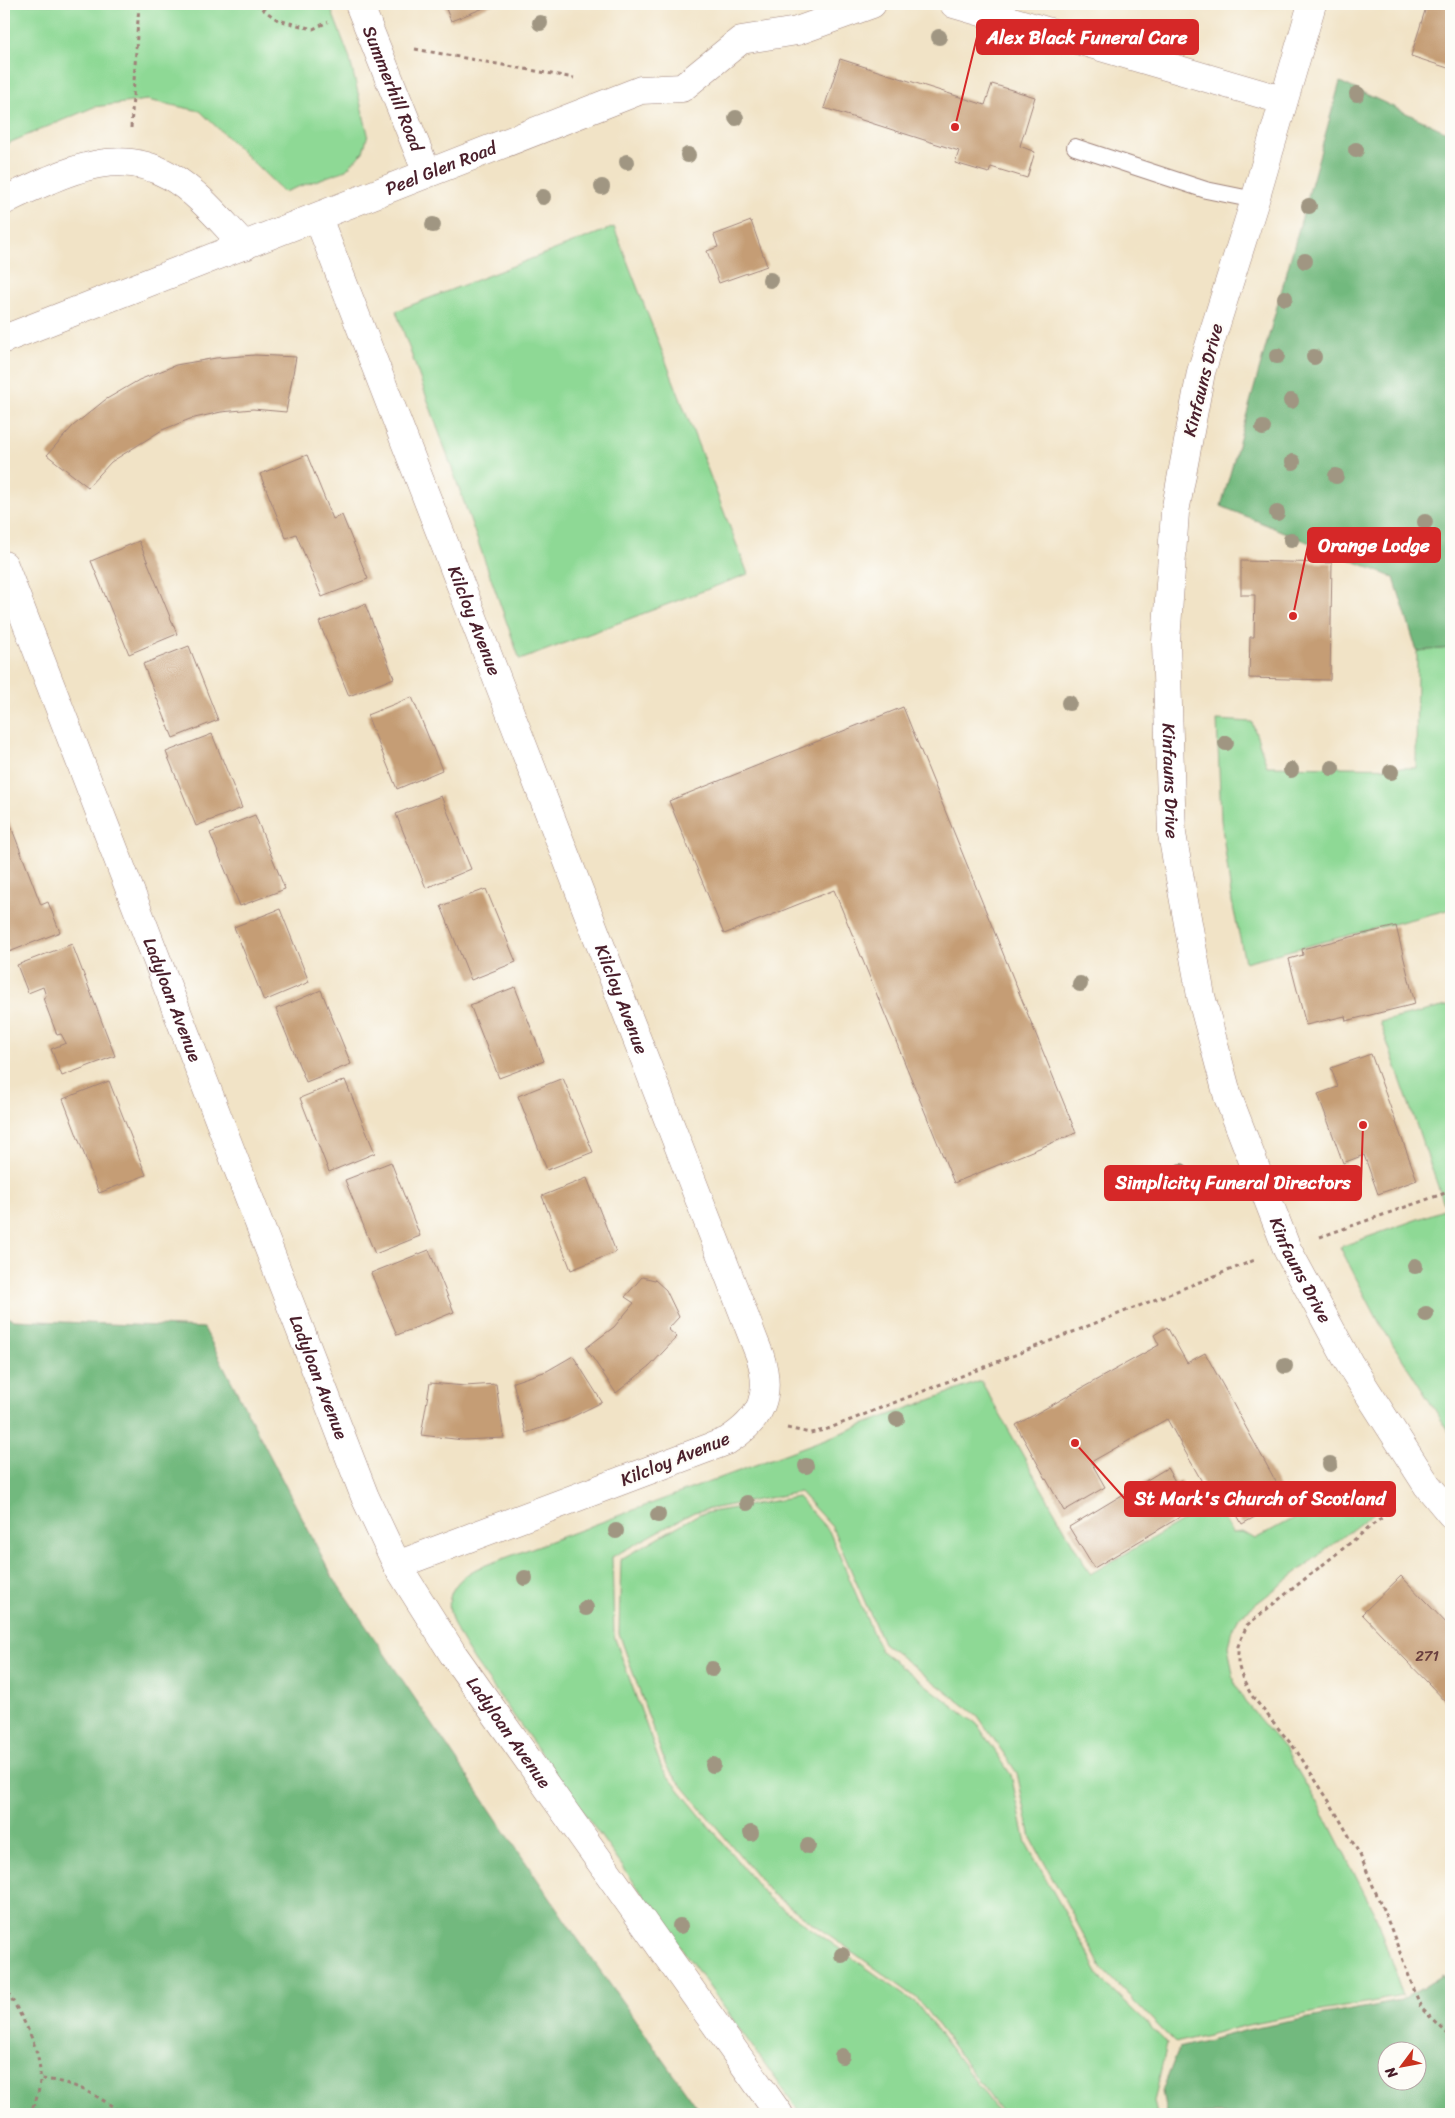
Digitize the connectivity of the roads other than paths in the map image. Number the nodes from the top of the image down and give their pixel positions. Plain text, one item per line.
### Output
1 (872, 4) edge
2 (954, 4) edge
3 (1312, 4) edge
4 (360, 6) edge
5 (1282, 100) junction
6 (1075, 147) dead end
7 (427, 173) junction
8 (1255, 200) junction
9 (4, 201) edge
10 (318, 218) junction
11 (245, 246) junction
12 (6, 334) edge
13 (4, 565) edge
14 (1451, 1514) edge
15 (396, 1565) junction
16 (779, 2114) edge

1 - 7 street, Peel Glen Road
2 - 5 street
3 - 5 street, Kinfauns Drive
4 - 7 street, Summerhill Road
5 - 8 street, Kinfauns Drive
6 - 8 lane
7 - 10 street, Peel Glen Road
8 - 14 street, Kinfauns Drive
9 - 11 street
10 - 11 street, Peel Glen Road
10 - 15 street, Kilcloy Avenue
11 - 12 street, Peel Glen Road
13 - 15 street, Ladyloan Avenue
15 - 16 street, Ladyloan Avenue

